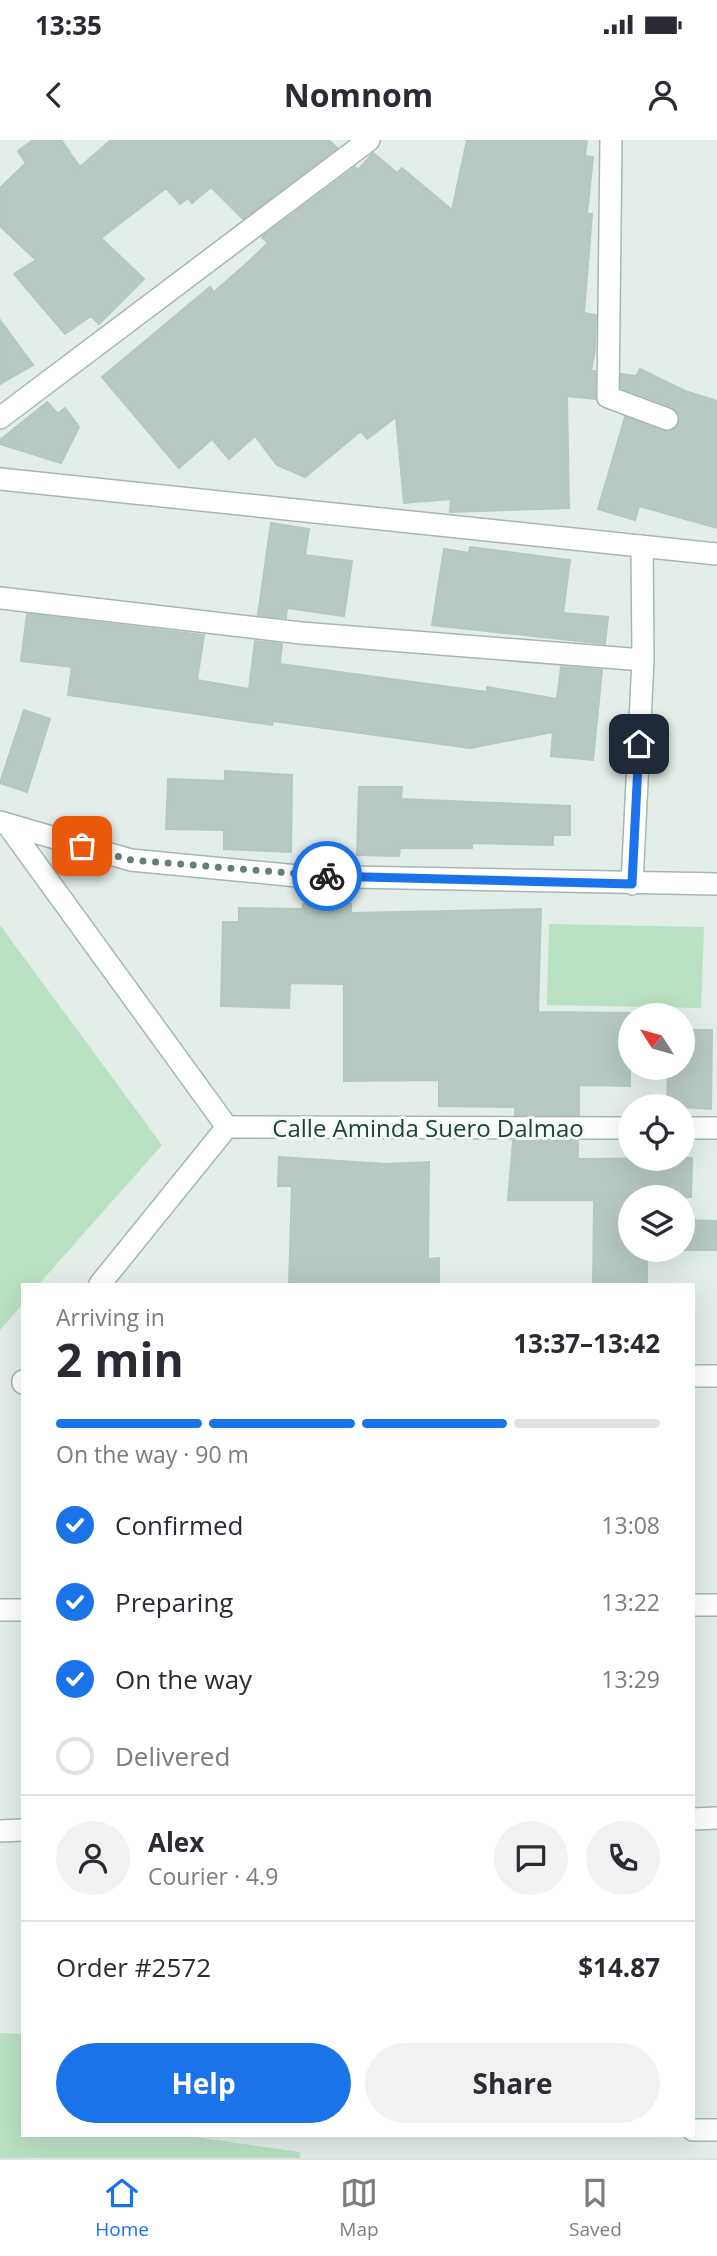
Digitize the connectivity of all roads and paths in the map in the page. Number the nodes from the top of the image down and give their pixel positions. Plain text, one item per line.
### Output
1 (369, 140) edge
2 (611, 140) edge
3 (0, 418) edge
4 (667, 419) dead end
5 (0, 479) edge
6 (642, 547) junction
7 (717, 554) edge
8 (0, 598) edge
9 (643, 660) junction
10 (4, 823) edge
11 (632, 884) junction
12 (717, 884) edge
13 (227, 1126) junction
14 (618, 1128) edge
15 (695, 1128) edge
16 (717, 1128) edge
17 (101, 1283) edge
18 (695, 1376) edge
19 (717, 1376) edge
20 (695, 1605) edge
21 (717, 1605) edge
22 (0, 1610) edge
23 (21, 1610) edge
24 (717, 1818) edge
25 (695, 1819) edge
26 (21, 1830) edge
27 (0, 1831) edge
28 (695, 2130) edge
29 (717, 2130) edge

1 - 3 street
2 - 4 street
5 - 6 street
6 - 7 street
6 - 9 street
8 - 9 street
9 - 11 street
10 - 11 street
10 - 13 street
11 - 12 street
13 - 14 street, Calle Aminda Suero Dalmao
13 - 17 street
15 - 16 street
18 - 19 street
20 - 21 street
22 - 23 street
24 - 25 street
26 - 27 street
28 - 29 street

